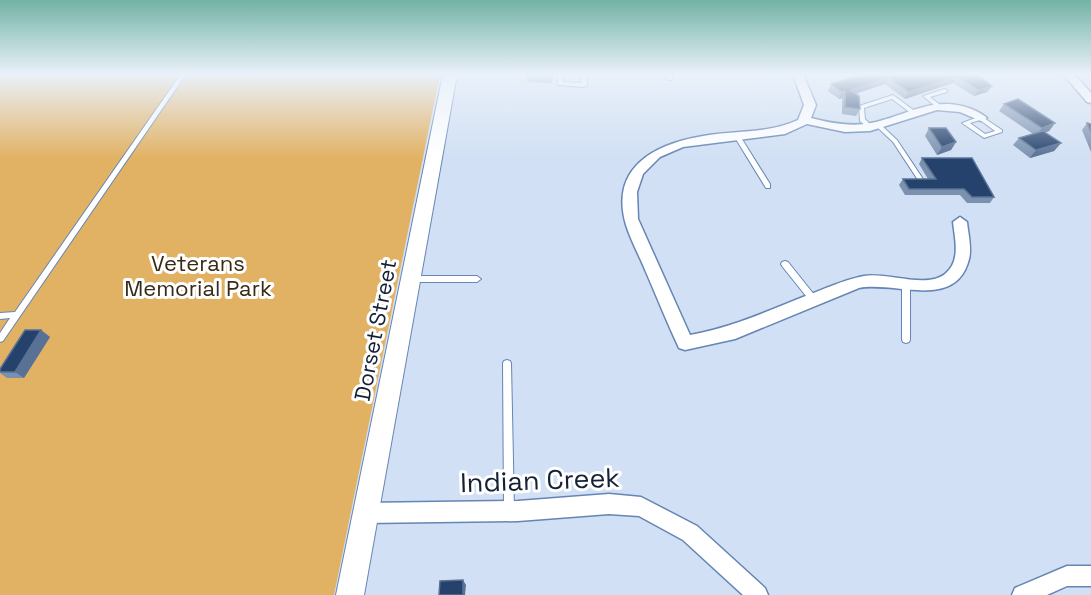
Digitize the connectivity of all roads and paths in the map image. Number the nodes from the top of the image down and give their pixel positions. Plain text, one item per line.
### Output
1 (165, 102) edge
2 (444, 102) edge
3 (810, 102) edge
4 (878, 102) edge
5 (900, 102) edge
6 (933, 102) edge
7 (937, 105) junction
8 (914, 112) junction
9 (981, 118) junction
10 (805, 120) junction
11 (874, 126) junction
12 (737, 136) junction
13 (920, 179) edge
14 (768, 186) dead end
15 (960, 222) dead end
16 (784, 264) dead end
17 (409, 279) junction
18 (477, 279) dead end
19 (906, 285) junction
20 (813, 299) junction
21 (16, 315) junction
22 (0, 316) edge
23 (0, 339) edge
24 (906, 340) dead end
25 (507, 363) dead end
26 (509, 512) junction
27 (365, 513) junction
28 (1091, 576) edge
29 (350, 595) edge
30 (758, 595) edge
31 (1022, 595) edge

1 - 21 lane
2 - 17 street, Dorset Street
3 - 10 street
4 - 11 lane
5 - 8 lane
6 - 7 lane
7 - 8 street
7 - 9 street
8 - 11 street
9 - 9 lane
10 - 11 street
10 - 12 street
11 - 13 lane
12 - 14 lane
12 - 20 street
15 - 19 street
16 - 20 lane
17 - 18 lane
17 - 27 street, Dorset Street
19 - 20 street
19 - 24 lane
21 - 22 lane
21 - 23 lane
25 - 26 lane
26 - 27 street, Indian Creek
26 - 30 street, Indian Creek
27 - 29 street, Dorset Street
28 - 31 street

